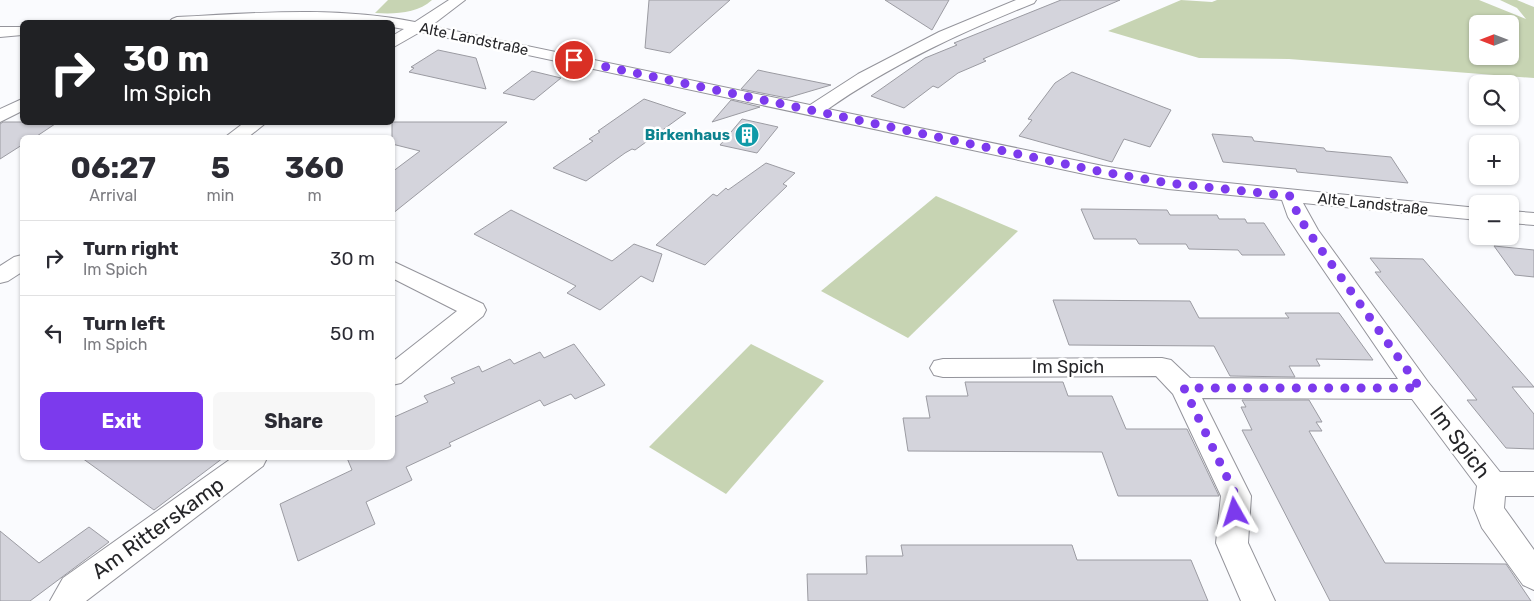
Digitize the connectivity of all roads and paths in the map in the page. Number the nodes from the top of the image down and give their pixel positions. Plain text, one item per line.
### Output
1 (458, 0) edge
2 (1029, 0) edge
3 (238, 20) edge
4 (368, 20) edge
5 (395, 23) edge
6 (419, 27) junction
7 (20, 31) edge
8 (0, 32) edge
9 (395, 41) edge
10 (20, 105) edge
11 (813, 111) junction
12 (0, 117) edge
13 (253, 125) edge
14 (238, 135) edge
15 (1290, 196) junction
16 (1469, 213) edge
17 (1519, 218) edge
18 (1534, 219) edge
19 (20, 263) edge
20 (395, 270) edge
21 (0, 276) edge
22 (943, 368) dead end
23 (395, 374) edge
24 (1184, 388) junction
25 (1420, 388) junction
26 (250, 460) edge
27 (1492, 484) junction
28 (1534, 484) edge
29 (1534, 575) edge
30 (67, 601) edge
31 (1258, 601) edge

1 - 6 street
2 - 11 street
3 - 4 street, Alte Landstraße
5 - 6 street, Alte Landstraße
6 - 9 street
6 - 11 street, Alte Landstraße
7 - 8 street
10 - 12 street
11 - 15 street, Alte Landstraße
13 - 14 street
15 - 16 street, Alte Landstraße
15 - 25 street, Im Spich
17 - 18 street
19 - 21 street
20 - 23 street
22 - 24 street, Im Spich
24 - 25 street, Im Spich
24 - 31 street, Im Spich
25 - 27 street, Im Spich
26 - 30 street, Am Ritterskamp
27 - 28 street
27 - 29 street, Im Spich

